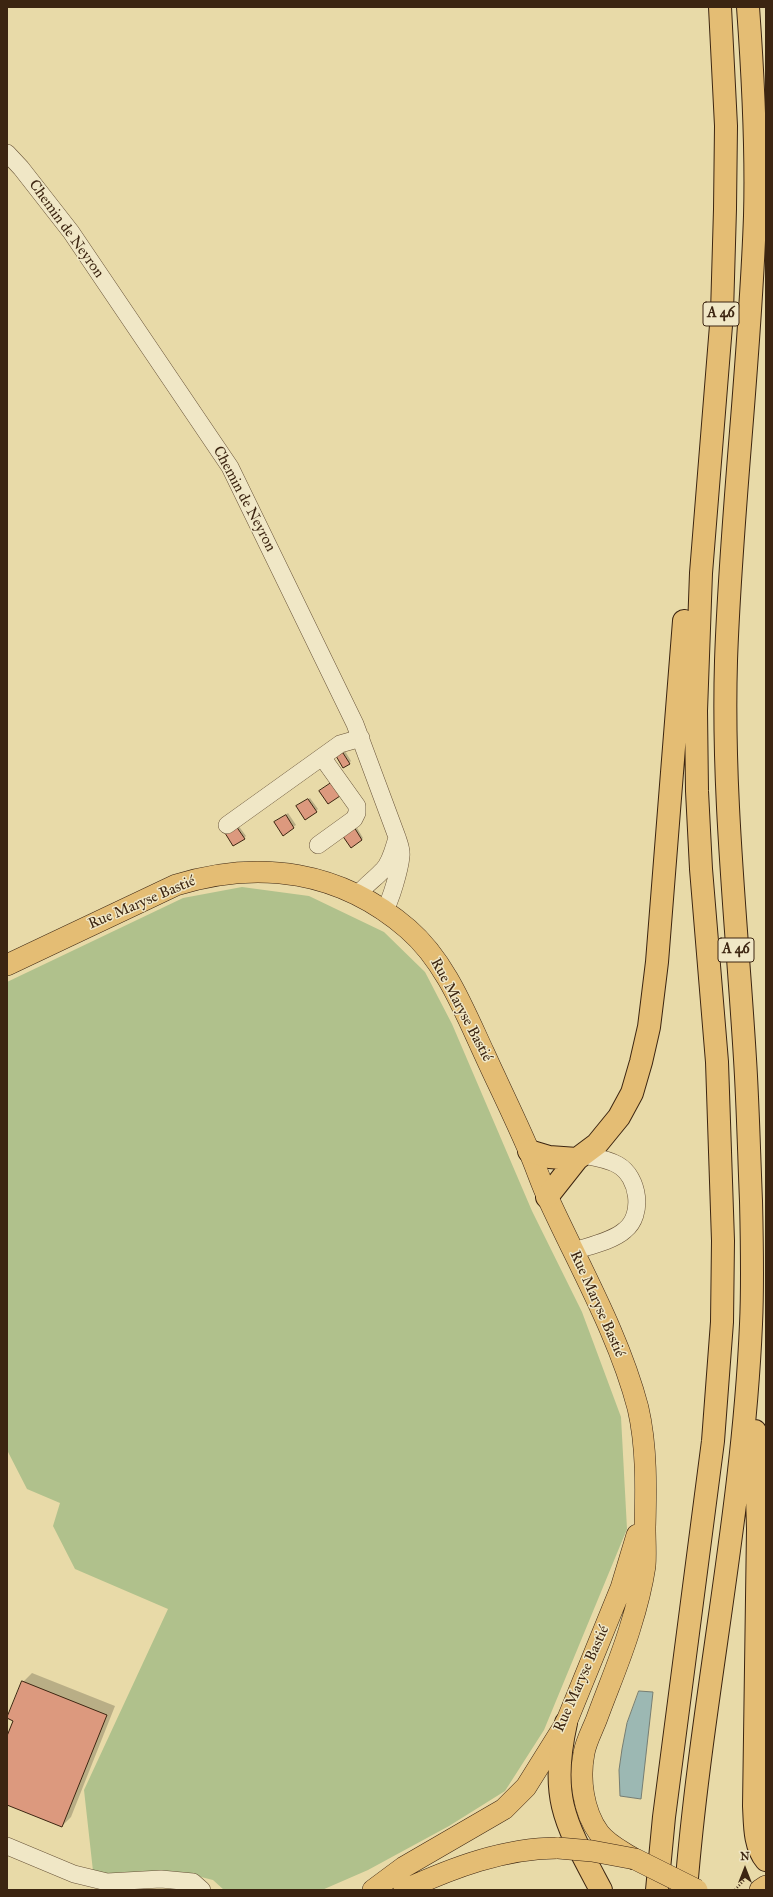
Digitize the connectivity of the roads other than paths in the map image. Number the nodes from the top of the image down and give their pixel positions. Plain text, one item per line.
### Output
1 (720, 7) edge
2 (748, 7) edge
3 (7, 153) edge
4 (707, 501) junction
5 (358, 731) junction
6 (322, 757) junction
7 (227, 825) dead end
8 (397, 837) junction
9 (318, 845) dead end
10 (358, 895) junction
11 (384, 911) junction
12 (7, 965) edge
13 (529, 1151) junction
14 (580, 1157) junction
15 (548, 1197) junction
16 (574, 1251) junction
17 (752, 1324) junction
18 (646, 1504) junction
19 (566, 1723) junction
20 (7, 1846) edge
21 (635, 1859) junction
22 (766, 1860) edge
23 (766, 1886) edge
24 (202, 1890) edge
25 (374, 1890) edge
26 (404, 1890) edge
27 (601, 1890) edge
28 (657, 1890) edge
29 (686, 1890) edge
30 (697, 1890) edge
31 (760, 1890) edge

1 - 4 highway, A 46
2 - 17 highway, A 46
3 - 5 street, Chemin de Neyron
4 - 14 highway
4 - 28 highway, A 46
5 - 6 street
5 - 8 street, Chemin de Neyron
6 - 7 street
6 - 9 street
8 - 10 street
8 - 11 street, Chemin de Neyron
10 - 11 main road, Rue Maryse Bastié
10 - 12 main road, Rue Maryse Bastié
11 - 13 main road, Rue Maryse Bastié
13 - 14 highway
13 - 15 main road, Rue Maryse Bastié
14 - 15 highway
14 - 16 street
15 - 16 main road, Rue Maryse Bastié
16 - 18 main road, Rue Maryse Bastié
17 - 22 highway
17 - 29 highway, A 46
18 - 19 main road, Rue Maryse Bastié
18 - 21 main road, Rue Maryse Bastié
19 - 25 main road, Rue Maryse Bastié
19 - 27 highway
20 - 24 street
21 - 26 main road, bridge
21 - 30 main road, bridge
23 - 31 main road

